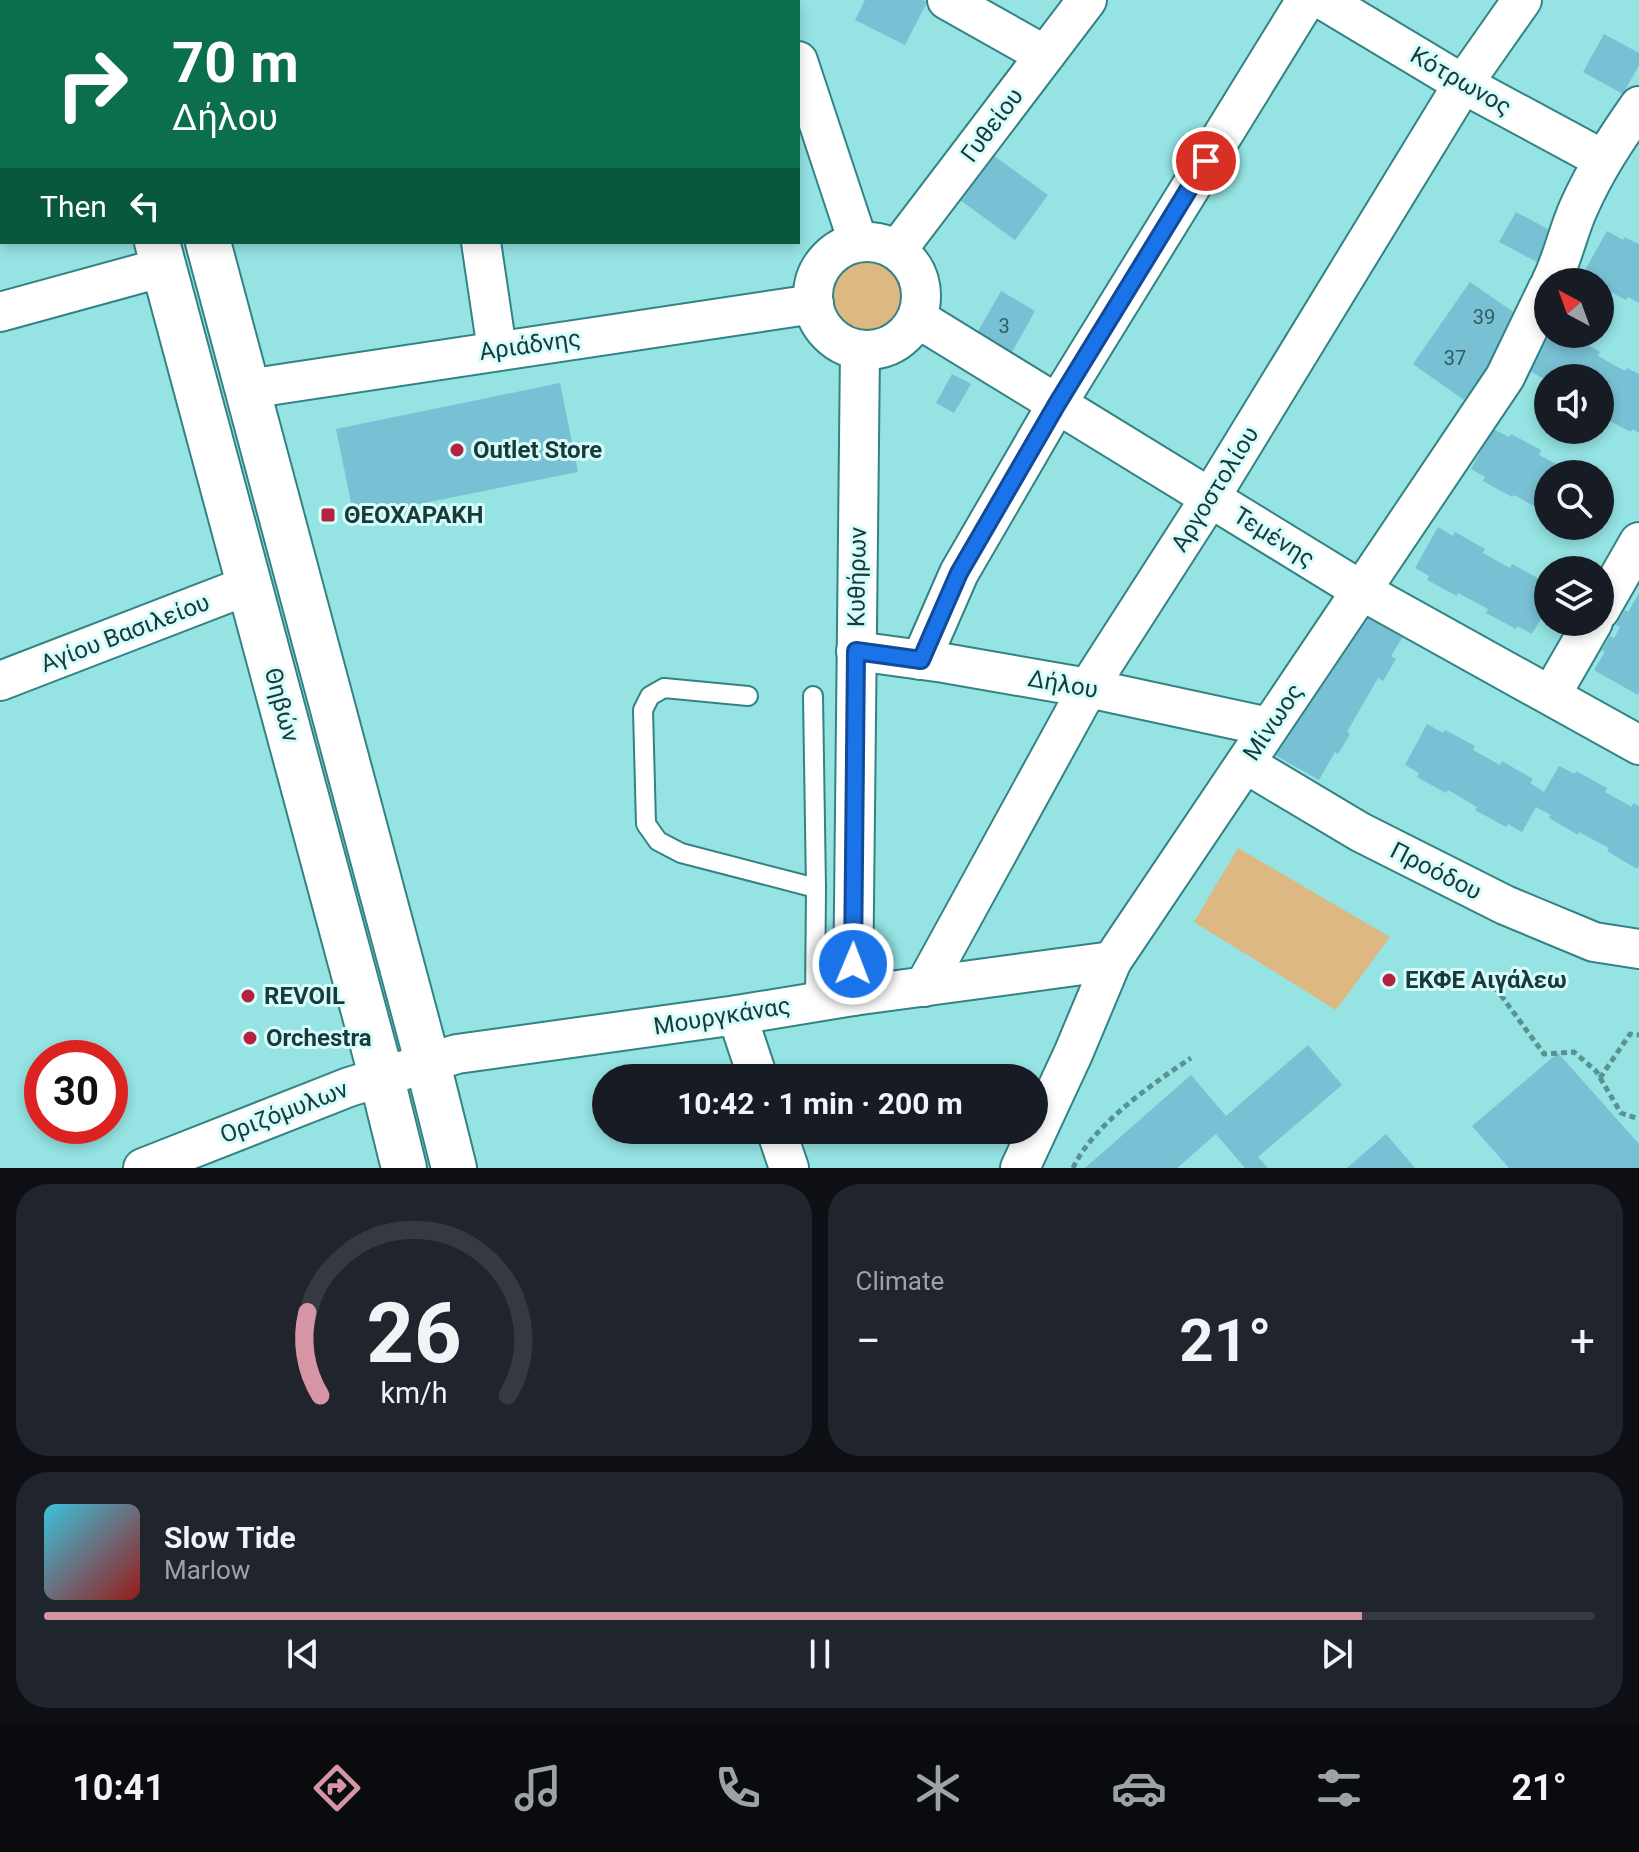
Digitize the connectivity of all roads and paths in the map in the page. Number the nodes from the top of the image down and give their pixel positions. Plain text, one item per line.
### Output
1 (947, 0) edge
2 (1087, 0) edge
3 (1306, 0) edge
4 (1323, 0) edge
5 (1522, 0) edge
6 (1045, 55) junction
7 (800, 74) edge
8 (1463, 84) junction
9 (805, 106) edge
10 (1639, 106) edge
11 (1602, 159) junction
12 (858, 242) junction
13 (209, 244) edge
14 (481, 244) edge
15 (897, 250) junction
16 (161, 254) edge
17 (1558, 268) edge
18 (814, 304) junction
19 (0, 312) edge
20 (1534, 317) edge
21 (917, 318) junction
22 (497, 350) junction
23 (860, 350) junction
24 (247, 389) junction
25 (1057, 404) junction
26 (1210, 498) junction
27 (1639, 542) edge
28 (249, 585) junction
29 (1614, 586) edge
30 (1362, 591) junction
31 (1585, 636) edge
32 (856, 651) junction
33 (921, 660) junction
34 (0, 681) edge
35 (1088, 688) junction
36 (1551, 695) junction
37 (748, 696) dead end
38 (813, 696) dead end
39 (1269, 727) junction
40 (1639, 745) edge
41 (1246, 764) junction
42 (816, 888) junction
43 (1639, 949) edge
44 (1112, 961) junction
45 (1489, 979) dead end
46 (924, 987) junction
47 (853, 996) junction
48 (815, 1002) junction
49 (737, 1015) junction
50 (1639, 1035) edge
51 (1191, 1058) dead end
52 (428, 1064) junction
53 (753, 1064) edge
54 (381, 1075) junction
55 (1600, 1078) junction
56 (1639, 1119) edge
57 (781, 1144) edge
58 (143, 1168) edge
59 (404, 1168) edge
60 (454, 1168) edge
61 (789, 1168) edge
62 (1020, 1168) edge
63 (1073, 1168) edge

1 - 6 street
2 - 6 street, Γυθείου
3 - 25 street
4 - 8 street, Κότρωνος
5 - 8 street, Αργοστολίου
6 - 15 street, Γυθείου
7 - 9 street
8 - 11 street, Κότρωνος
8 - 26 street, Αργοστολίου
9 - 12 street
10 - 11 street
11 - 17 street
12 - 15 street
12 - 18 street
13 - 24 main road, Θηβών
14 - 22 street
15 - 21 street
16 - 19 street
16 - 28 main road, Θηβών
18 - 22 street, Αριάδνης
18 - 23 street
20 - 30 street, Μίνωος
21 - 23 street
21 - 25 street, Τεμένης
22 - 24 street, Αριάδνης
23 - 32 street, Κυθήρων
24 - 52 main road, Θηβών
25 - 26 street, Τεμένης
25 - 33 street
26 - 30 street, Τεμένης
26 - 35 street, Αργοστολίου
27 - 29 street
28 - 34 street, Αγίου Βασιλείου
28 - 54 main road, Θηβών
30 - 36 street, Τεμένης
30 - 39 street, Μίνωος
31 - 36 street
32 - 33 street, Δήλου
32 - 47 street, Κυθήρων
33 - 35 street, Δήλου
35 - 39 street, Δήλου
35 - 46 street, Αργοστολίου
36 - 40 street, Τεμένης
37 - 42 lane
38 - 42 lane
39 - 41 street, Μίνωος
41 - 43 street, Προόδου
41 - 44 street, Μίνωος
42 - 48 lane
44 - 46 street, Μουργκάνας
44 - 62 street, Μίνωος
45 - 55 path
46 - 47 street, Μουργκάνας
47 - 48 street, Μουργκάνας
48 - 49 street, Μουργκάνας
49 - 52 street, Μουργκάνας
49 - 53 street
50 - 55 path
51 - 63 path
52 - 54 street, Μουργκάνας
52 - 60 main road, Θηβών
54 - 58 street, Οριζόμυλων
54 - 59 main road, Θηβών
55 - 56 path
57 - 61 street

